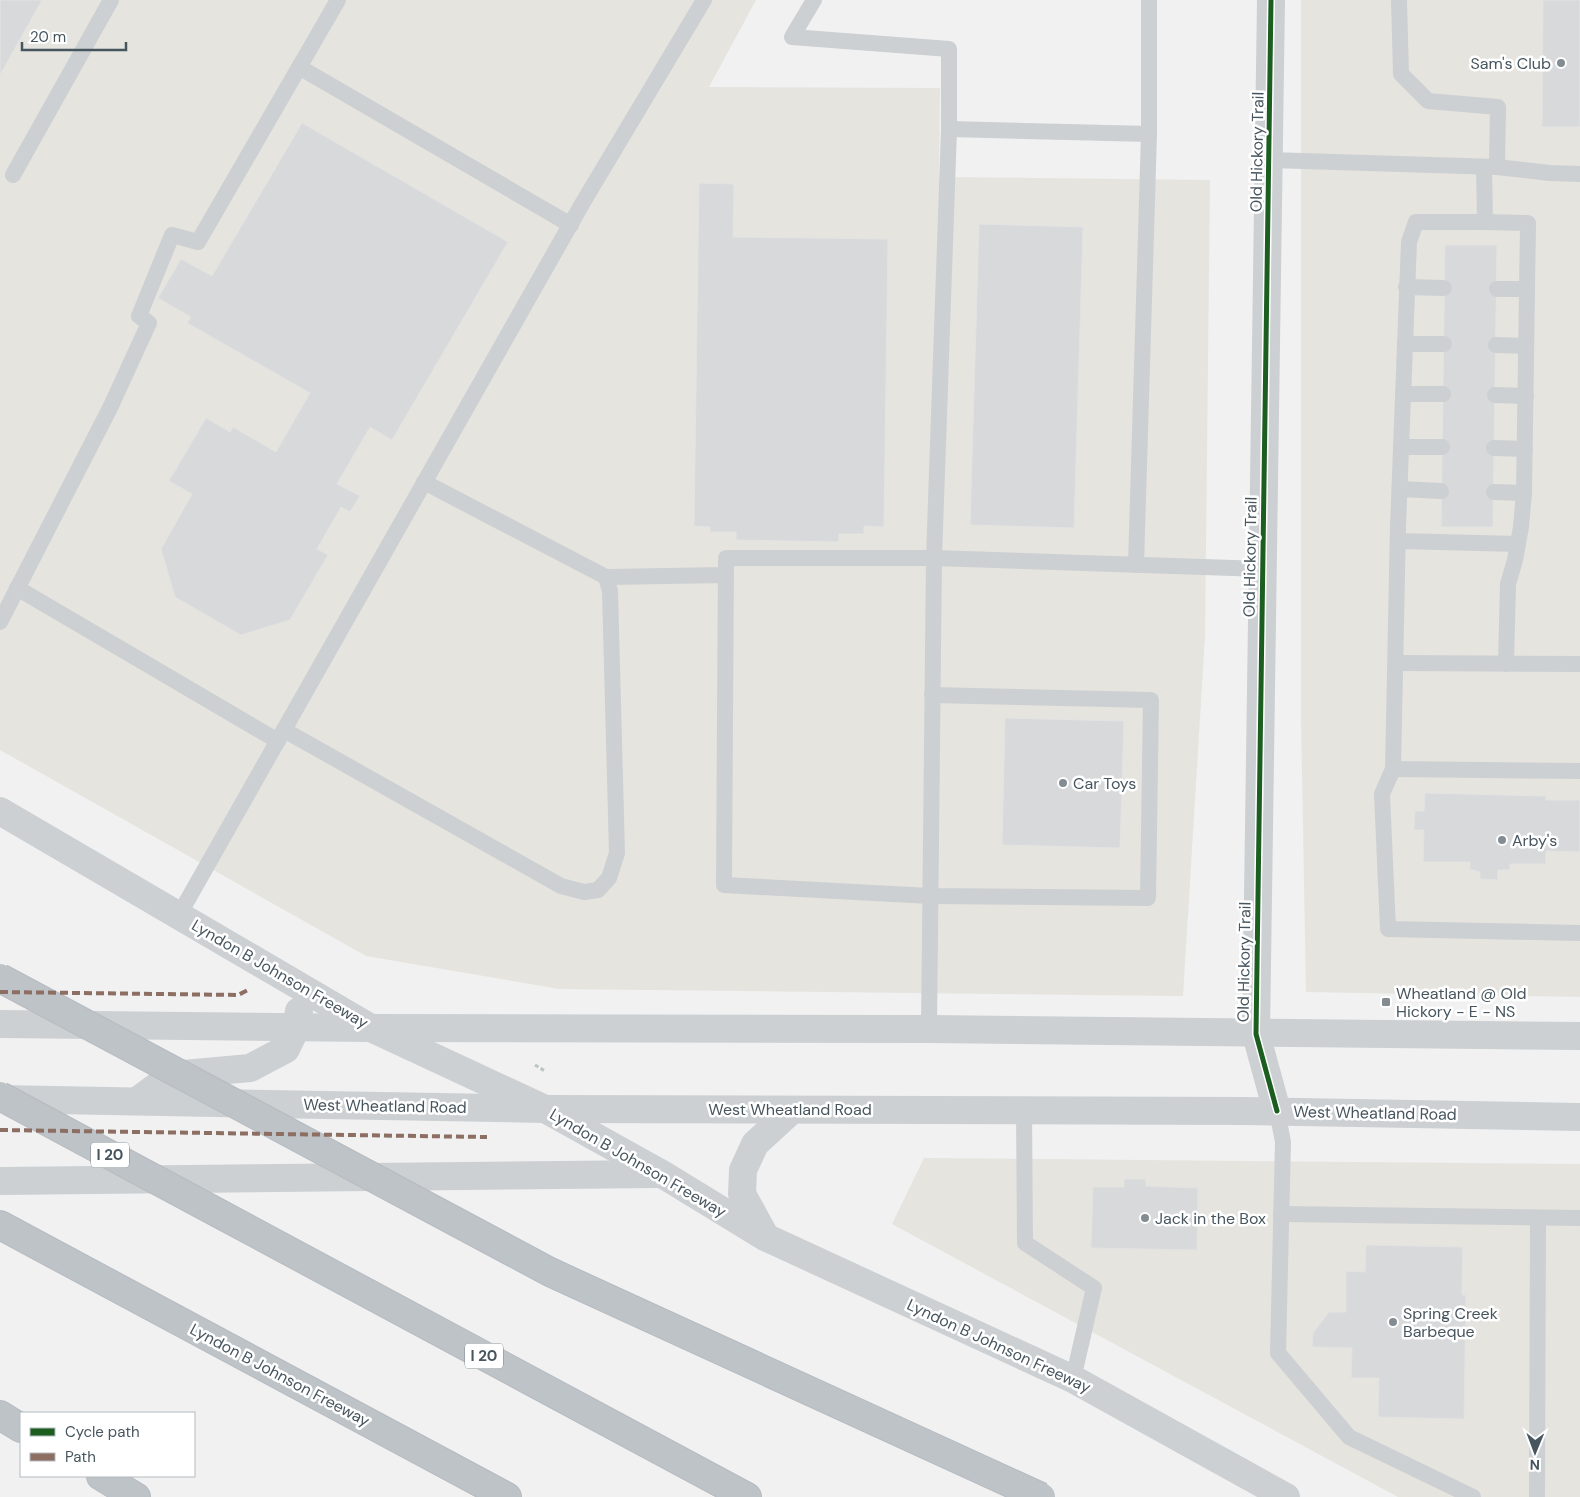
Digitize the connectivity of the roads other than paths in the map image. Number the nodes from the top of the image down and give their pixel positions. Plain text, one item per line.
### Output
1 (111, 0) edge
2 (338, 0) edge
3 (704, 0) edge
4 (814, 0) edge
5 (1149, 0) edge
6 (1271, 0) edge
7 (1399, 0) edge
8 (299, 67) junction
9 (949, 129) junction
10 (1149, 134) junction
11 (1269, 160) junction
12 (1491, 167) junction
13 (1580, 174) edge
14 (14, 175) dead end
15 (1485, 222) junction
16 (571, 225) junction
17 (1406, 287) junction
18 (1444, 288) dead end
19 (1497, 289) dead end
20 (1527, 289) junction
21 (1405, 344) junction
22 (1444, 344) dead end
23 (1496, 346) dead end
24 (1526, 346) junction
25 (1403, 394) junction
26 (1443, 394) dead end
27 (1495, 395) dead end
28 (1526, 396) junction
29 (1401, 447) junction
30 (1442, 447) dead end
31 (1494, 448) dead end
32 (1525, 449) junction
33 (424, 482) junction
34 (1400, 490) junction
35 (1441, 491) dead end
36 (1494, 492) dead end
37 (1524, 493) junction
38 (1398, 542) junction
39 (1518, 544) junction
40 (934, 558) junction
41 (1136, 565) junction
42 (1263, 569) junction
43 (726, 576) junction
44 (606, 577) junction
45 (18, 588) junction
46 (0, 622) edge
47 (1396, 663) junction
48 (1506, 664) junction
49 (1580, 664) edge
50 (932, 695) junction
51 (281, 735) junction
52 (1393, 769) junction
53 (1580, 771) edge
54 (0, 811) edge
55 (930, 896) junction
56 (179, 915) junction
57 (1580, 933) edge
58 (0, 978) edge
59 (301, 987) junction
60 (0, 1024) edge
61 (298, 1026) junction
62 (371, 1028) junction
63 (929, 1029) junction
64 (1256, 1034) junction
65 (1580, 1036) edge
66 (0, 1097) edge
67 (137, 1101) junction
68 (544, 1109) junction
69 (1024, 1109) junction
70 (792, 1110) junction
71 (1277, 1111) junction
72 (1580, 1116) edge
73 (662, 1174) junction
74 (0, 1181) edge
75 (1281, 1214) junction
76 (1538, 1218) junction
77 (1580, 1218) edge
78 (0, 1225) edge
79 (765, 1237) junction
80 (1072, 1379) junction
81 (0, 1415) edge
82 (20, 1427) edge
83 (103, 1477) edge
84 (136, 1497) edge
85 (507, 1497) edge
86 (748, 1497) edge
87 (1041, 1497) edge
88 (1286, 1497) edge
89 (1472, 1497) edge
90 (1537, 1497) edge

1 - 14 lane
2 - 8 lane
3 - 16 lane
4 - 9 lane
5 - 10 lane
6 - 11 street, Old Hickory Trail
7 - 12 lane
8 - 16 lane
8 - 45 lane
9 - 10 lane
9 - 40 lane
10 - 41 lane
11 - 12 lane
11 - 42 street, Old Hickory Trail
12 - 13 lane
12 - 15 lane
15 - 17 lane
15 - 20 lane
16 - 33 lane
17 - 18 lane
17 - 21 lane
19 - 20 lane
20 - 24 lane
21 - 22 lane
21 - 25 lane
23 - 24 lane
24 - 28 lane
25 - 26 lane
25 - 29 lane
27 - 28 lane
28 - 32 lane
29 - 30 lane
29 - 34 lane
31 - 32 lane
32 - 37 lane
33 - 44 lane
33 - 51 lane
34 - 35 lane
34 - 38 lane
36 - 37 lane
37 - 39 lane
38 - 39 lane
38 - 47 lane
39 - 48 lane
40 - 41 lane
40 - 43 lane
40 - 50 lane
41 - 42 lane
42 - 64 street, Old Hickory Trail
43 - 44 lane
43 - 55 lane
44 - 51 lane
45 - 46 lane
45 - 51 lane
47 - 48 lane
47 - 52 lane
48 - 49 lane
50 - 55 lane
50 - 55 lane
51 - 56 lane
52 - 53 lane
52 - 57 lane
54 - 56 main road, Lyndon B Johnson Freeway
55 - 63 lane
56 - 59 main road, Lyndon B Johnson Freeway
58 - 87 highway, bridge
59 - 61 main road
59 - 62 main road, Lyndon B Johnson Freeway
60 - 61 main road
61 - 62 main road
61 - 67 main road
62 - 63 main road
62 - 68 main road, Lyndon B Johnson Freeway
63 - 64 main road
64 - 65 main road
64 - 71 street, Old Hickory Trail
66 - 67 main road, West Wheatland Road
66 - 86 highway, I 20, bridge
67 - 68 main road, West Wheatland Road
68 - 70 main road, West Wheatland Road
68 - 73 main road, Lyndon B Johnson Freeway
69 - 70 main road, West Wheatland Road
69 - 71 main road, West Wheatland Road
69 - 80 lane
70 - 79 main road
71 - 72 main road, West Wheatland Road
71 - 75 lane
73 - 74 main road
73 - 79 main road, Lyndon B Johnson Freeway
75 - 76 lane
75 - 89 lane
76 - 77 lane
76 - 90 lane
78 - 85 highway, Lyndon B Johnson Freeway
79 - 80 main road, Lyndon B Johnson Freeway
80 - 88 main road, Lyndon B Johnson Freeway
81 - 82 highway
83 - 84 highway

